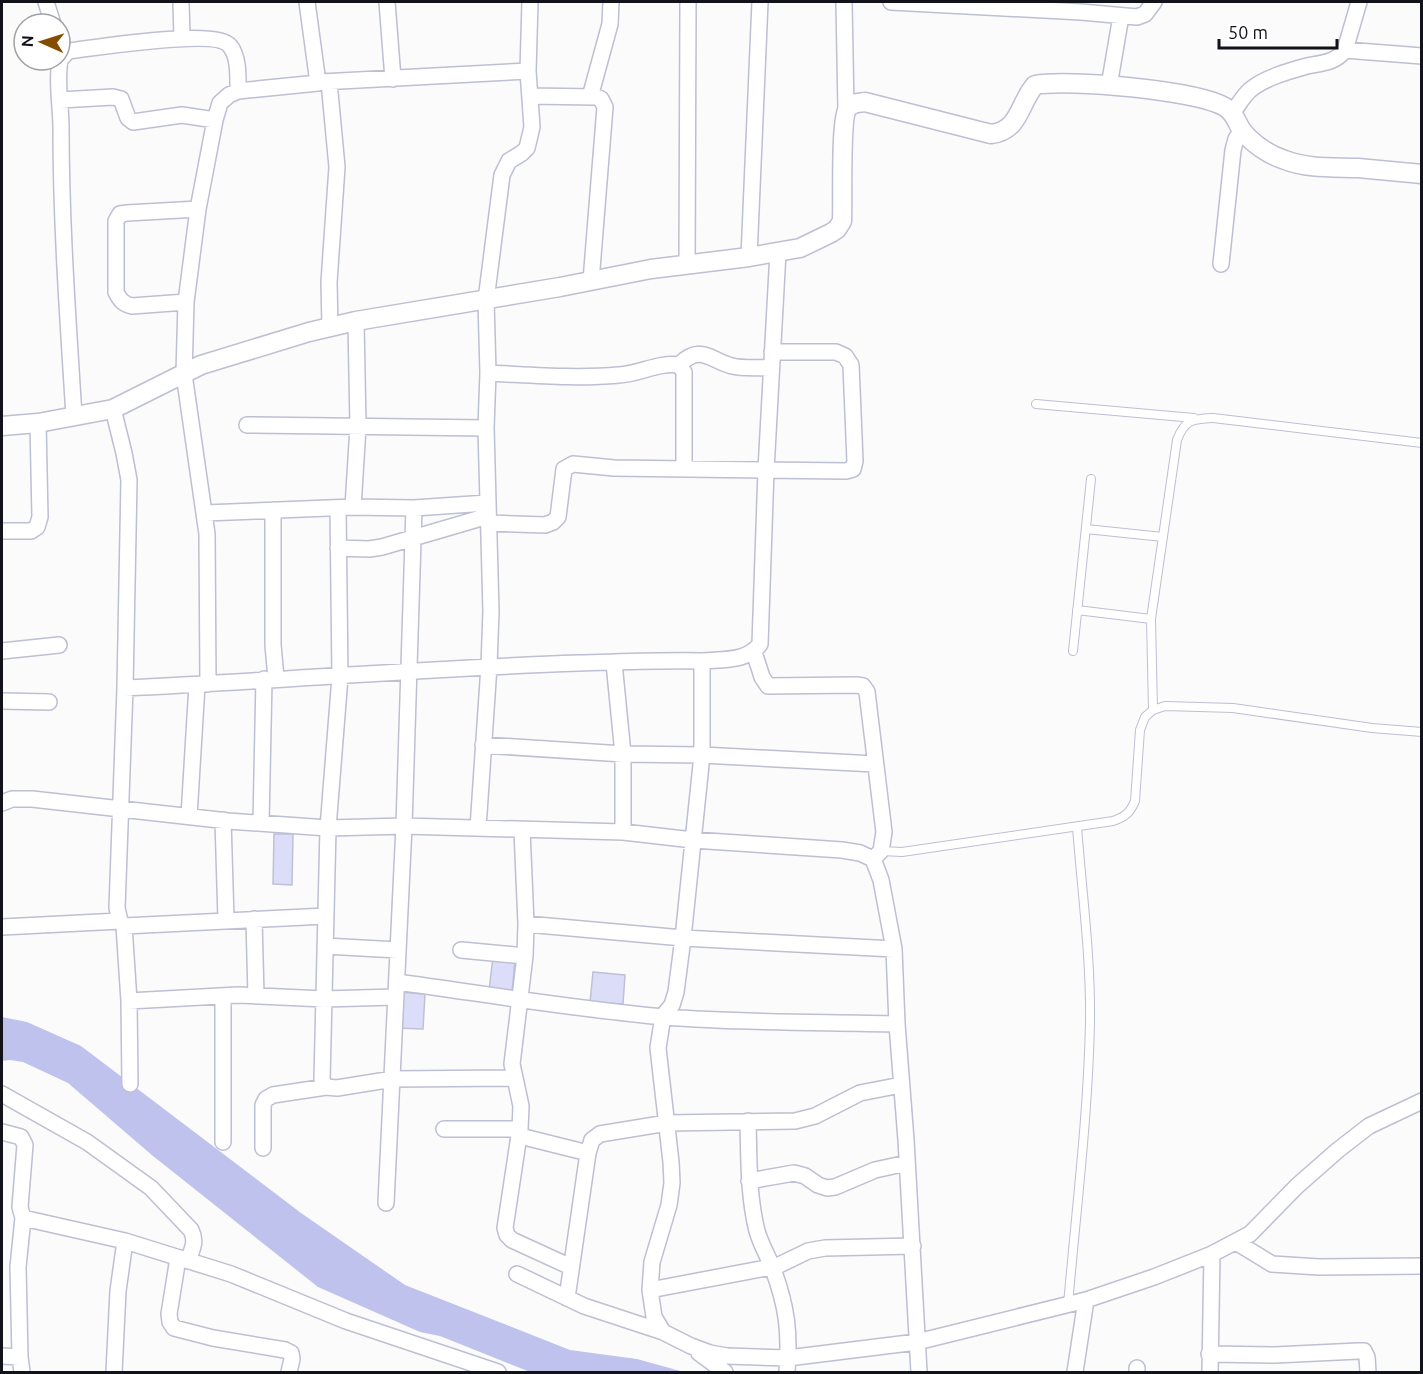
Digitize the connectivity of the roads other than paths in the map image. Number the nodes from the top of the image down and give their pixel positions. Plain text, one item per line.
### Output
1 (181, 2) edge
2 (307, 2) edge
3 (387, 2) edge
4 (530, 2) edge
5 (610, 2) edge
6 (688, 2) edge
7 (760, 2) edge
8 (844, 2) edge
9 (891, 2) edge
10 (1154, 2) edge
11 (1359, 2) edge
12 (973, 4) edge
13 (1121, 16) junction
14 (182, 38) junction
15 (1345, 50) junction
16 (72, 51) edge
17 (1422, 56) edge
18 (528, 71) junction
19 (58, 72) edge
20 (393, 79) junction
21 (323, 82) junction
22 (1109, 86) junction
23 (238, 91) junction
24 (530, 96) junction
25 (590, 97) junction
26 (60, 100) junction
27 (846, 110) junction
28 (1232, 113) junction
29 (215, 120) junction
30 (1242, 130) junction
31 (1422, 174) edge
32 (198, 209) junction
33 (778, 252) junction
34 (749, 257) junction
35 (1221, 264) dead end
36 (687, 265) junction
37 (591, 281) junction
38 (486, 300) junction
39 (186, 302) junction
40 (356, 321) junction
41 (330, 328) junction
42 (772, 352) junction
43 (679, 365) junction
44 (771, 368) junction
45 (488, 373) junction
46 (184, 374) junction
47 (1036, 404) dead end
48 (113, 409) junction
49 (74, 416) junction
50 (1194, 418) junction
51 (38, 423) junction
52 (247, 425) dead end
53 (2, 426) edge
54 (358, 427) junction
55 (486, 428) junction
56 (1422, 443) edge
57 (684, 469) junction
58 (766, 470) junction
59 (1091, 479) dead end
60 (345, 508) junction
61 (414, 508) junction
62 (273, 510) junction
63 (205, 513) junction
64 (488, 514) junction
65 (1086, 529) junction
66 (2, 531) edge
67 (1163, 537) junction
68 (413, 540) junction
69 (338, 548) junction
70 (1077, 610) junction
71 (1151, 619) junction
72 (59, 645) dead end
73 (2, 651) edge
74 (1073, 651) dead end
75 (754, 652) junction
76 (702, 661) junction
77 (614, 663) junction
78 (489, 666) junction
79 (408, 671) junction
80 (340, 677) junction
81 (270, 679) junction
82 (203, 685) junction
83 (125, 688) junction
84 (2, 701) edge
85 (49, 702) dead end
86 (1152, 710) junction
87 (1422, 732) edge
88 (483, 745) junction
89 (623, 754) junction
90 (702, 755) junction
91 (875, 764) junction
92 (2, 803) edge
93 (119, 809) junction
94 (189, 816) junction
95 (223, 820) junction
96 (261, 823) junction
97 (404, 826) junction
98 (1077, 827) junction
99 (328, 828) junction
100 (478, 828) junction
101 (522, 830) junction
102 (623, 832) junction
103 (693, 840) junction
104 (877, 855) junction
105 (326, 916) junction
106 (254, 919) junction
107 (226, 920) junction
108 (122, 923) junction
109 (526, 924) junction
110 (2, 927) edge
111 (682, 938) junction
112 (325, 946) junction
113 (894, 949) junction
114 (398, 950) junction
115 (461, 950) dead end
116 (525, 956) junction
117 (396, 989) junction
118 (223, 996) junction
119 (256, 996) junction
120 (324, 999) junction
121 (518, 999) junction
122 (129, 1001) junction
123 (663, 1016) junction
124 (897, 1024) junction
125 (514, 1078) junction
126 (393, 1079) junction
127 (130, 1084) dead end
128 (901, 1084) junction
129 (326, 1087) junction
130 (2, 1094) edge
131 (1422, 1101) edge
132 (748, 1121) junction
133 (667, 1123) junction
134 (444, 1130) dead end
135 (2, 1132) edge
136 (520, 1133) junction
137 (223, 1142) dead end
138 (263, 1149) dead end
139 (588, 1153) junction
140 (908, 1163) junction
141 (749, 1181) junction
142 (386, 1203) dead end
143 (23, 1218) junction
144 (125, 1241) junction
145 (1236, 1242) junction
146 (913, 1246) junction
147 (1212, 1254) junction
148 (183, 1259) junction
149 (571, 1266) junction
150 (1422, 1266) edge
151 (772, 1267) junction
152 (517, 1274) dead end
153 (650, 1290) junction
154 (567, 1298) junction
155 (1086, 1300) junction
156 (1068, 1305) junction
157 (663, 1332) junction
158 (917, 1342) junction
159 (691, 1346) junction
160 (1209, 1354) junction
161 (2, 1356) edge
162 (21, 1365) edge
163 (788, 1365) edge
164 (114, 1372) edge
165 (289, 1372) edge
166 (498, 1372) edge
167 (725, 1372) edge
168 (919, 1372) edge
169 (1075, 1372) edge
170 (1210, 1372) edge
171 (1368, 1372) edge

1 - 14 street
2 - 21 street
3 - 20 street
4 - 18 street
5 - 25 street
6 - 36 street
7 - 34 street
8 - 27 street
9 - 12 street
10 - 13 street
11 - 15 street
12 - 13 street
13 - 22 street
14 - 16 street
14 - 23 street
15 - 17 street
15 - 28 street
18 - 20 street
18 - 24 street
19 - 26 street
20 - 21 street
21 - 23 street
21 - 41 street
22 - 27 street
22 - 28 street
23 - 29 street
24 - 25 street
24 - 38 street
25 - 37 street
26 - 29 street
26 - 49 street
27 - 33 street
28 - 30 street
29 - 32 street
30 - 31 street
30 - 35 street
32 - 39 street
32 - 39 street
33 - 34 street
33 - 42 street
34 - 36 street
36 - 37 street
37 - 38 street
38 - 40 street
38 - 45 street
39 - 46 street
40 - 41 street
40 - 54 street
41 - 46 street
42 - 44 street
42 - 58 street
43 - 44 street
43 - 45 street
43 - 57 street
44 - 58 street
45 - 55 street
46 - 48 street
46 - 63 street
47 - 50 lane
48 - 49 street
48 - 83 street
49 - 51 street
50 - 56 lane
50 - 67 lane
51 - 53 street
51 - 66 street
52 - 54 street
54 - 55 street
54 - 60 street
55 - 64 street
57 - 58 street
57 - 64 street
58 - 75 street
59 - 65 lane
60 - 61 street
60 - 62 street
60 - 69 street
61 - 64 street
61 - 68 street
62 - 63 street
62 - 81 street
63 - 82 street
64 - 68 street
64 - 78 street
65 - 67 lane
65 - 70 lane
67 - 71 lane
68 - 69 street
68 - 79 street
69 - 80 street
70 - 71 lane
70 - 74 lane
71 - 86 lane
72 - 73 street
75 - 76 street
75 - 91 street
76 - 77 street
76 - 90 street
77 - 78 street
77 - 89 street
78 - 79 street
78 - 88 street
79 - 80 street
79 - 97 street
80 - 81 street
80 - 99 street
81 - 82 street
81 - 96 street
82 - 83 street
82 - 94 street
83 - 93 street
84 - 85 street
86 - 87 lane
86 - 98 lane
88 - 89 street
88 - 100 street
89 - 90 street
89 - 102 street
90 - 91 street
90 - 103 street
91 - 104 street
92 - 93 street
93 - 94 street
93 - 108 street
94 - 95 street
95 - 96 street
95 - 107 street
96 - 99 street
97 - 99 street
97 - 100 street
97 - 114 street
98 - 104 lane
98 - 156 lane
99 - 105 street
100 - 101 street
101 - 102 street
101 - 109 street
102 - 103 street
103 - 104 street
103 - 111 street
104 - 113 street
105 - 106 street
105 - 112 street
106 - 107 street
106 - 119 street
107 - 108 street
108 - 110 street
108 - 122 street
109 - 111 street
109 - 116 street
111 - 113 street
111 - 123 street
112 - 114 street
112 - 120 street
113 - 124 street
114 - 117 street
115 - 116 street
116 - 121 street
117 - 120 street
117 - 121 street
117 - 126 street
118 - 119 street
118 - 122 street
118 - 137 street
119 - 120 street
120 - 129 street
121 - 123 street
121 - 125 street
122 - 127 street
123 - 124 street
123 - 133 street
124 - 128 street
125 - 126 street
125 - 136 street
126 - 129 street
126 - 142 street
128 - 132 street
128 - 140 street
129 - 138 street
130 - 148 street
131 - 145 street
132 - 133 street
132 - 141 street
133 - 139 street
133 - 153 street
134 - 136 street
135 - 143 street
136 - 139 street
136 - 149 street
139 - 149 street
140 - 141 street
140 - 146 street
141 - 151 street
143 - 144 street
143 - 162 street
144 - 148 street
144 - 164 street
145 - 147 street
145 - 150 street
146 - 151 street
146 - 158 street
147 - 155 street
147 - 160 street
148 - 165 street
148 - 166 street
149 - 154 street
151 - 153 street
151 - 163 street
152 - 154 street
153 - 157 street
154 - 157 street
155 - 156 street
155 - 169 street
156 - 158 street
157 - 159 street
158 - 163 street
158 - 168 street
159 - 163 street
159 - 167 street
160 - 170 street
160 - 171 street
161 - 162 street

